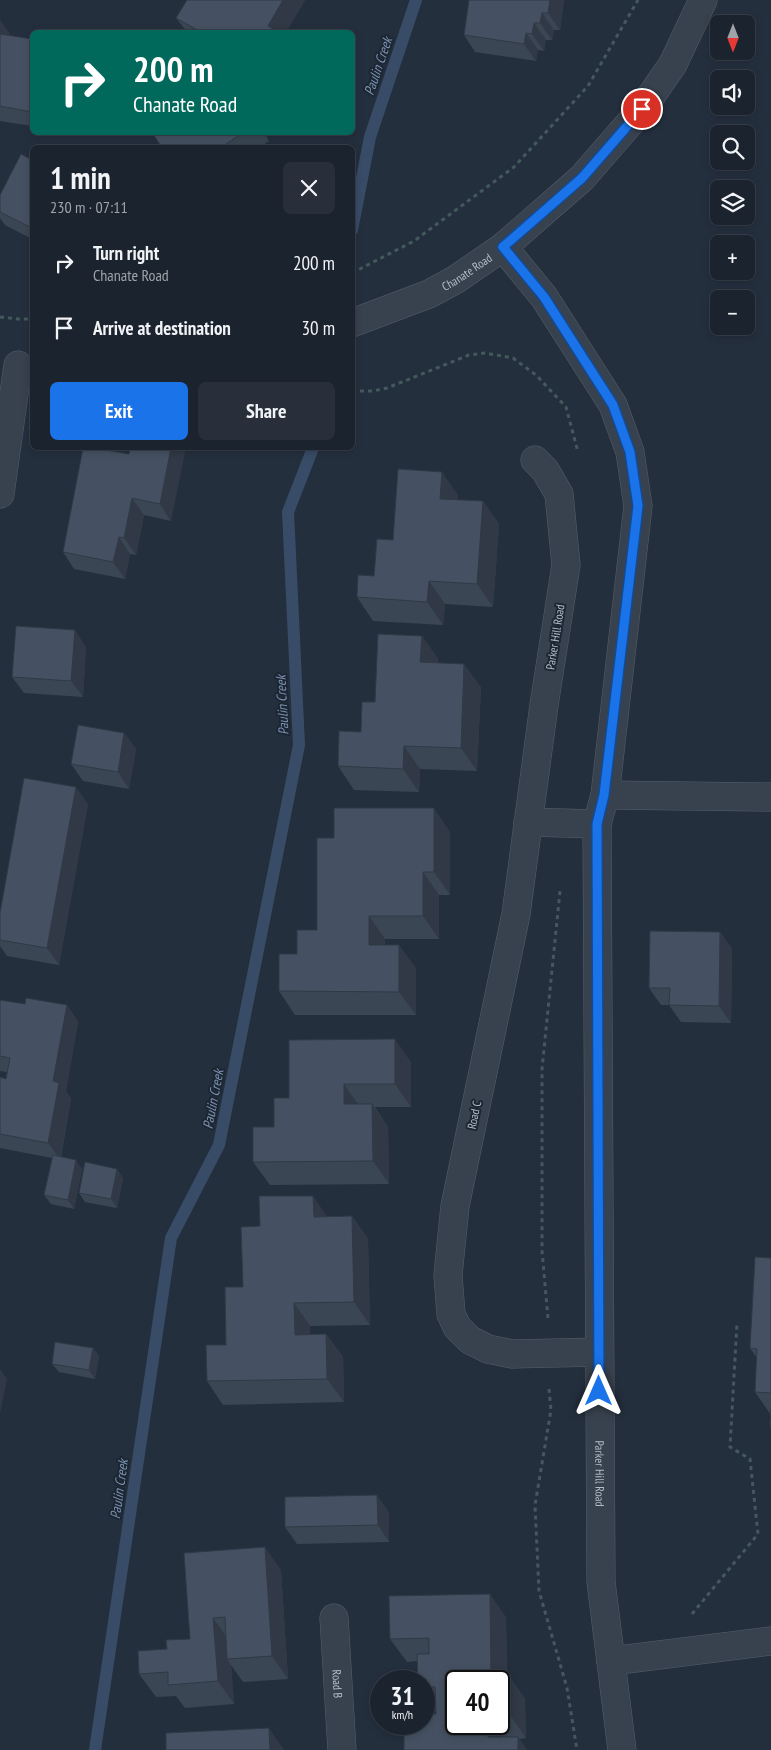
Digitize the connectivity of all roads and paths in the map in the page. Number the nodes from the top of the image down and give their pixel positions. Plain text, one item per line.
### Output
1 (638, 0) edge
2 (703, 0) edge
3 (503, 247) junction
4 (355, 271) edge
5 (0, 317) edge
6 (30, 319) edge
7 (355, 322) edge
8 (17, 365) edge
9 (355, 392) edge
10 (373, 392) dead end
11 (535, 460) dead end
12 (0, 494) edge
13 (604, 795) junction
14 (771, 797) edge
15 (528, 822) junction
16 (597, 824) junction
17 (560, 885) dead end
18 (548, 1318) dead end
19 (737, 1323) dead end
20 (599, 1352) junction
21 (548, 1380) dead end
22 (334, 1618) dead end
23 (771, 1641) edge
24 (658, 1655) junction
25 (611, 1661) junction
26 (342, 1750) edge
27 (576, 1750) edge
28 (622, 1750) edge

1 - 4 path
2 - 3 street, Chanate Road
3 - 7 street, Chanate Road
3 - 13 street, Parker Hill Road
5 - 6 path
8 - 12 street
9 - 10 path
11 - 15 street, Parker Hill Road
13 - 14 street
13 - 16 street, Parker Hill Road
15 - 16 street
15 - 20 street, Road C
16 - 20 street, Parker Hill Road
17 - 18 path
19 - 24 path
20 - 25 street, Parker Hill Road
21 - 27 path
22 - 26 street, Road B
23 - 24 street
24 - 25 street
25 - 28 street, Parker Hill Road

